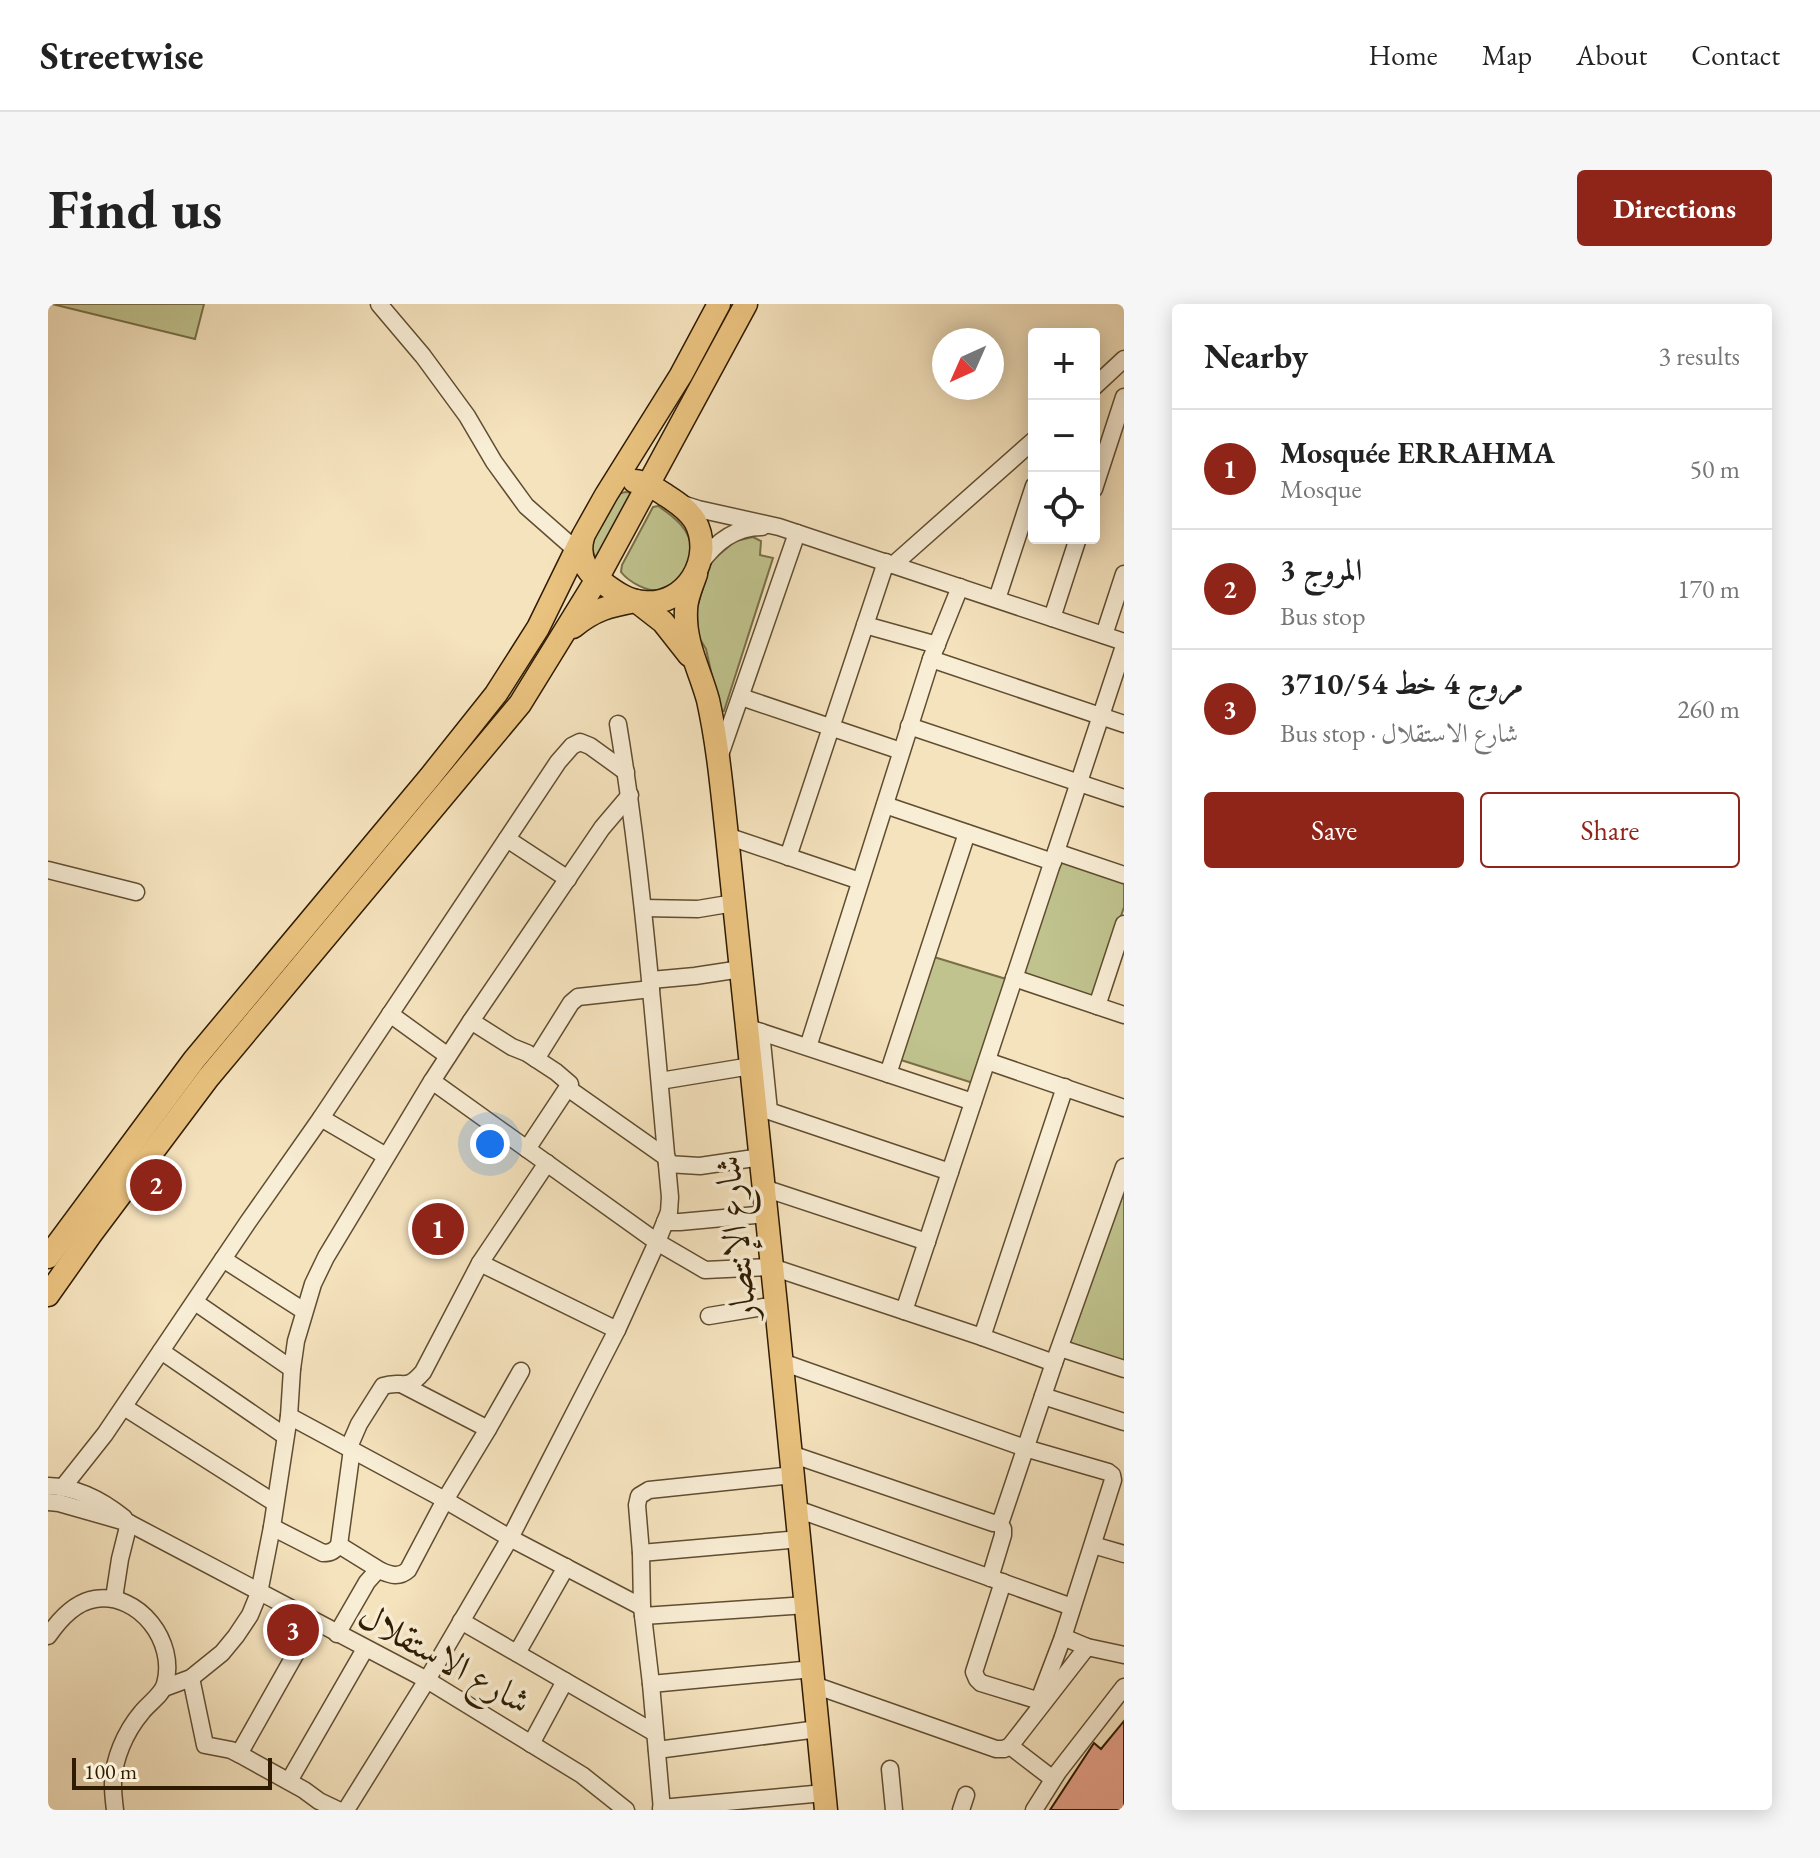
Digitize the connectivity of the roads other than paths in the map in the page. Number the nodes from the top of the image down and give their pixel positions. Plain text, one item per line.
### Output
1 (379, 304) edge
2 (719, 304) edge
3 (746, 304) edge
4 (1124, 359) edge
5 (1100, 381) edge
6 (1100, 389) edge
7 (1124, 397) edge
8 (1028, 445) edge
9 (1100, 472) edge
10 (648, 484) junction
11 (606, 495) junction
12 (675, 501) junction
13 (1028, 504) edge
14 (779, 527) junction
15 (797, 533) junction
16 (580, 543) junction
17 (1076, 544) edge
18 (889, 563) junction
19 (698, 569) junction
20 (1124, 574) edge
21 (597, 579) junction
22 (960, 587) junction
23 (997, 599) junction
24 (636, 601) junction
25 (1052, 618) junction
26 (865, 625) junction
27 (1104, 635) junction
28 (563, 636) junction
29 (1124, 644) edge
30 (934, 652) junction
31 (694, 662) junction
32 (741, 697) junction
33 (1101, 716) junction
34 (618, 724) dead end
35 (1124, 724) edge
36 (909, 726) junction
37 (831, 727) junction
38 (901, 751) junction
39 (718, 761) junction
40 (626, 772) junction
41 (1079, 782) junction
42 (630, 795) junction
43 (1124, 798) edge
44 (885, 805) junction
45 (967, 833) junction
46 (727, 836) junction
47 (507, 839) junction
48 (788, 857) junction
49 (1054, 857) junction
50 (48, 870) edge
51 (1124, 875) edge
52 (568, 879) junction
53 (860, 881) junction
54 (136, 892) dead end
55 (734, 903) junction
56 (643, 908) junction
57 (1124, 924) edge
58 (741, 969) junction
59 (1014, 978) junction
60 (651, 984) junction
61 (1097, 1006) junction
62 (390, 1014) junction
63 (1124, 1015) edge
64 (471, 1021) junction
65 (754, 1030) junction
66 (808, 1047) junction
67 (448, 1056) junction
68 (536, 1059) junction
69 (987, 1061) junction
70 (751, 1066) junction
71 (888, 1074) junction
72 (432, 1081) junction
73 (660, 1081) junction
74 (1065, 1087) junction
75 (569, 1089) junction
76 (973, 1102) junction
77 (1124, 1108) edge
78 (321, 1118) junction
79 (527, 1149) junction
80 (386, 1156) junction
81 (761, 1157) junction
82 (667, 1161) junction
83 (547, 1163) junction
84 (1124, 1167) edge
85 (950, 1172) junction
86 (764, 1188) junction
87 (766, 1214) junction
88 (665, 1222) junction
89 (657, 1242) junction
90 (927, 1242) junction
91 (48, 1257) edge
92 (223, 1259) junction
93 (480, 1263) junction
94 (772, 1267) junction
95 (48, 1295) edge
96 (195, 1302) junction
97 (776, 1305) junction
98 (304, 1311) junction
99 (904, 1311) junction
100 (709, 1316) dead end
101 (617, 1330) junction
102 (982, 1337) junction
103 (161, 1351) junction
104 (1057, 1356) junction
105 (782, 1362) junction
106 (292, 1369) junction
107 (1124, 1369) edge
108 (521, 1371) dead end
109 (403, 1385) junction
110 (1043, 1396) junction
111 (124, 1407) junction
112 (289, 1416) junction
113 (1124, 1422) edge
114 (488, 1429) junction
115 (285, 1436) junction
116 (350, 1448) junction
117 (1025, 1448) junction
118 (792, 1465) junction
119 (56, 1486) edge
120 (445, 1500) junction
121 (48, 1502) edge
122 (275, 1503) junction
123 (797, 1509) junction
124 (999, 1522) junction
125 (128, 1523) junction
126 (272, 1527) junction
127 (510, 1538) junction
128 (800, 1539) junction
129 (339, 1545) junction
130 (1093, 1545) junction
131 (641, 1553) junction
132 (1124, 1554) edge
133 (566, 1567) junction
134 (381, 1571) junction
135 (996, 1580) junction
136 (259, 1593) junction
137 (114, 1598) junction
138 (807, 1605) junction
139 (1072, 1607) junction
140 (642, 1611) junction
141 (314, 1621) junction
142 (461, 1621) junction
143 (337, 1634) junction
144 (48, 1636) edge
145 (1063, 1637) junction
146 (1087, 1647) junction
147 (365, 1649) junction
148 (517, 1653) junction
149 (1124, 1655) edge
150 (814, 1677) junction
151 (191, 1678) junction
152 (427, 1680) junction
153 (565, 1681) junction
154 (651, 1684) junction
155 (1124, 1687) edge
156 (164, 1688) junction
157 (1041, 1701) junction
158 (818, 1729) junction
159 (656, 1742) junction
160 (531, 1744) junction
161 (1010, 1746) junction
162 (239, 1754) junction
163 (890, 1769) dead end
164 (1053, 1779) junction
165 (289, 1781) junction
166 (825, 1802) edge
167 (662, 1809) edge
168 (115, 1810) edge
169 (338, 1810) edge
170 (346, 1810) edge
171 (626, 1810) edge
172 (894, 1810) edge
173 (1034, 1810) edge

1 - 16 street
2 - 11 main road
3 - 10 main road
4 - 5 street
6 - 7 street
7 - 9 street
8 - 18 street
10 - 11 main road
10 - 12 main road
10 - 21 main road
11 - 16 main road
12 - 14 street
12 - 19 main road
13 - 23 street
14 - 15 street
14 - 19 street
15 - 18 street
15 - 32 street
16 - 21 main road
16 - 91 main road
17 - 25 street
18 - 22 street
18 - 26 street
19 - 24 main road
19 - 31 main road
20 - 27 street
21 - 24 main road
21 - 28 main road
22 - 23 street
22 - 30 street
23 - 25 street
24 - 28 main road
24 - 31 main road
25 - 27 street
26 - 30 street
26 - 37 street
27 - 29 street
28 - 95 main road
29 - 33 street
30 - 33 street
30 - 36 street
31 - 39 main road, شارع الإنتصار
32 - 37 street
32 - 39 street
33 - 35 street
33 - 41 street
34 - 40 street
36 - 38 street
36 - 41 street
37 - 38 street
37 - 48 street
38 - 44 street
39 - 46 main road, شارع الإنتصار
40 - 42 street
40 - 47 street
41 - 43 street
41 - 49 street
42 - 52 street
42 - 56 street
44 - 45 street
44 - 53 street
45 - 49 street
45 - 71 street
46 - 48 street
46 - 55 main road, شارع الإنتصار
47 - 52 street
47 - 62 street
48 - 53 street
49 - 51 street
49 - 59 street
50 - 54 street
52 - 64 street
53 - 66 street
55 - 56 street
55 - 58 main road, شارع الإنتصار
56 - 60 street
57 - 61 street
58 - 60 street
58 - 65 main road, شارع الإنتصار
59 - 61 street
59 - 69 street
60 - 68 street
60 - 73 street
61 - 63 street
62 - 67 street
62 - 78 street
64 - 67 street
64 - 68 street
65 - 66 street
65 - 70 main road, شارع الإنتصار
65 - 85 street
66 - 71 street
67 - 72 street
68 - 75 street
69 - 74 street
69 - 76 street
70 - 73 street
70 - 81 main road, شارع الإنتصار
71 - 76 street
72 - 79 street
72 - 80 street
73 - 82 street
74 - 77 street
74 - 102 street
75 - 79 street
75 - 82 street
76 - 85 street
78 - 80 street
78 - 92 street
79 - 83 street
80 - 98 street
81 - 82 street
81 - 86 main road, شارع الإنتصار
82 - 88 street
83 - 89 street
83 - 93 street
84 - 104 street
85 - 90 street
86 - 87 main road, شارع الإنتصار
86 - 90 street
87 - 88 street
87 - 94 main road, شارع الإنتصار
88 - 89 street
89 - 94 street
89 - 101 street
90 - 99 street
92 - 96 street
92 - 98 street
93 - 101 street
93 - 109 street
94 - 97 main road, شارع الإنتصار
94 - 99 street
96 - 103 street
96 - 106 street
97 - 100 street
97 - 105 main road, شارع الإنتصار
98 - 106 street
99 - 102 street
101 - 127 street
102 - 104 street
103 - 111 street
103 - 115 street
104 - 107 street
104 - 110 street
105 - 117 street
105 - 118 main road, شارع الإنتصار
106 - 112 street
108 - 114 street
109 - 114 street
109 - 116 street
110 - 113 street
110 - 117 street
111 - 119 street
111 - 122 street
112 - 115 street
112 - 116 street
114 - 120 street
115 - 122 street
116 - 120 street
116 - 129 street
117 - 124 street
117 - 130 street
118 - 123 main road, شارع الإنتصار
118 - 124 street
118 - 131 street
119 - 125 street
120 - 127 street
120 - 134 street
121 - 125 street, شارع الاستقلال
122 - 126 street
123 - 128 main road, شارع الإنتصار
123 - 135 street
124 - 135 street
125 - 136 street, شارع الاستقلال
125 - 137 street
126 - 129 street
126 - 136 street
127 - 133 street
127 - 142 street
128 - 131 street
128 - 138 main road, شارع الإنتصار
129 - 134 street
130 - 132 street
130 - 139 street
131 - 140 street
133 - 140 street
133 - 148 street
134 - 143 street
135 - 139 street
135 - 157 street
136 - 141 street, شارع الاستقلال
136 - 151 street
137 - 144 street
137 - 156 street
138 - 140 street
138 - 150 main road, شارع الإنتصار
139 - 145 street
140 - 154 street
141 - 143 street, شارع الاستقلال
141 - 162 street
142 - 148 street
142 - 152 street
143 - 147 street, شارع الاستقلال
145 - 146 street
145 - 157 street
146 - 149 street
146 - 157 street
147 - 152 street, شارع الاستقلال
147 - 165 street
148 - 153 street
150 - 154 street
150 - 158 main road, شارع الإنتصار
150 - 161 street
151 - 156 street
151 - 162 street
152 - 160 street, شارع الاستقلال
152 - 170 street
153 - 159 street
153 - 160 street
154 - 159 street
155 - 164 street
156 - 168 street
157 - 161 street
158 - 159 street
158 - 166 main road, شارع الإنتصار
159 - 167 street
160 - 171 street, شارع الاستقلال
161 - 164 street
162 - 165 street
163 - 172 street
164 - 173 street
165 - 169 street
166 - 167 street

